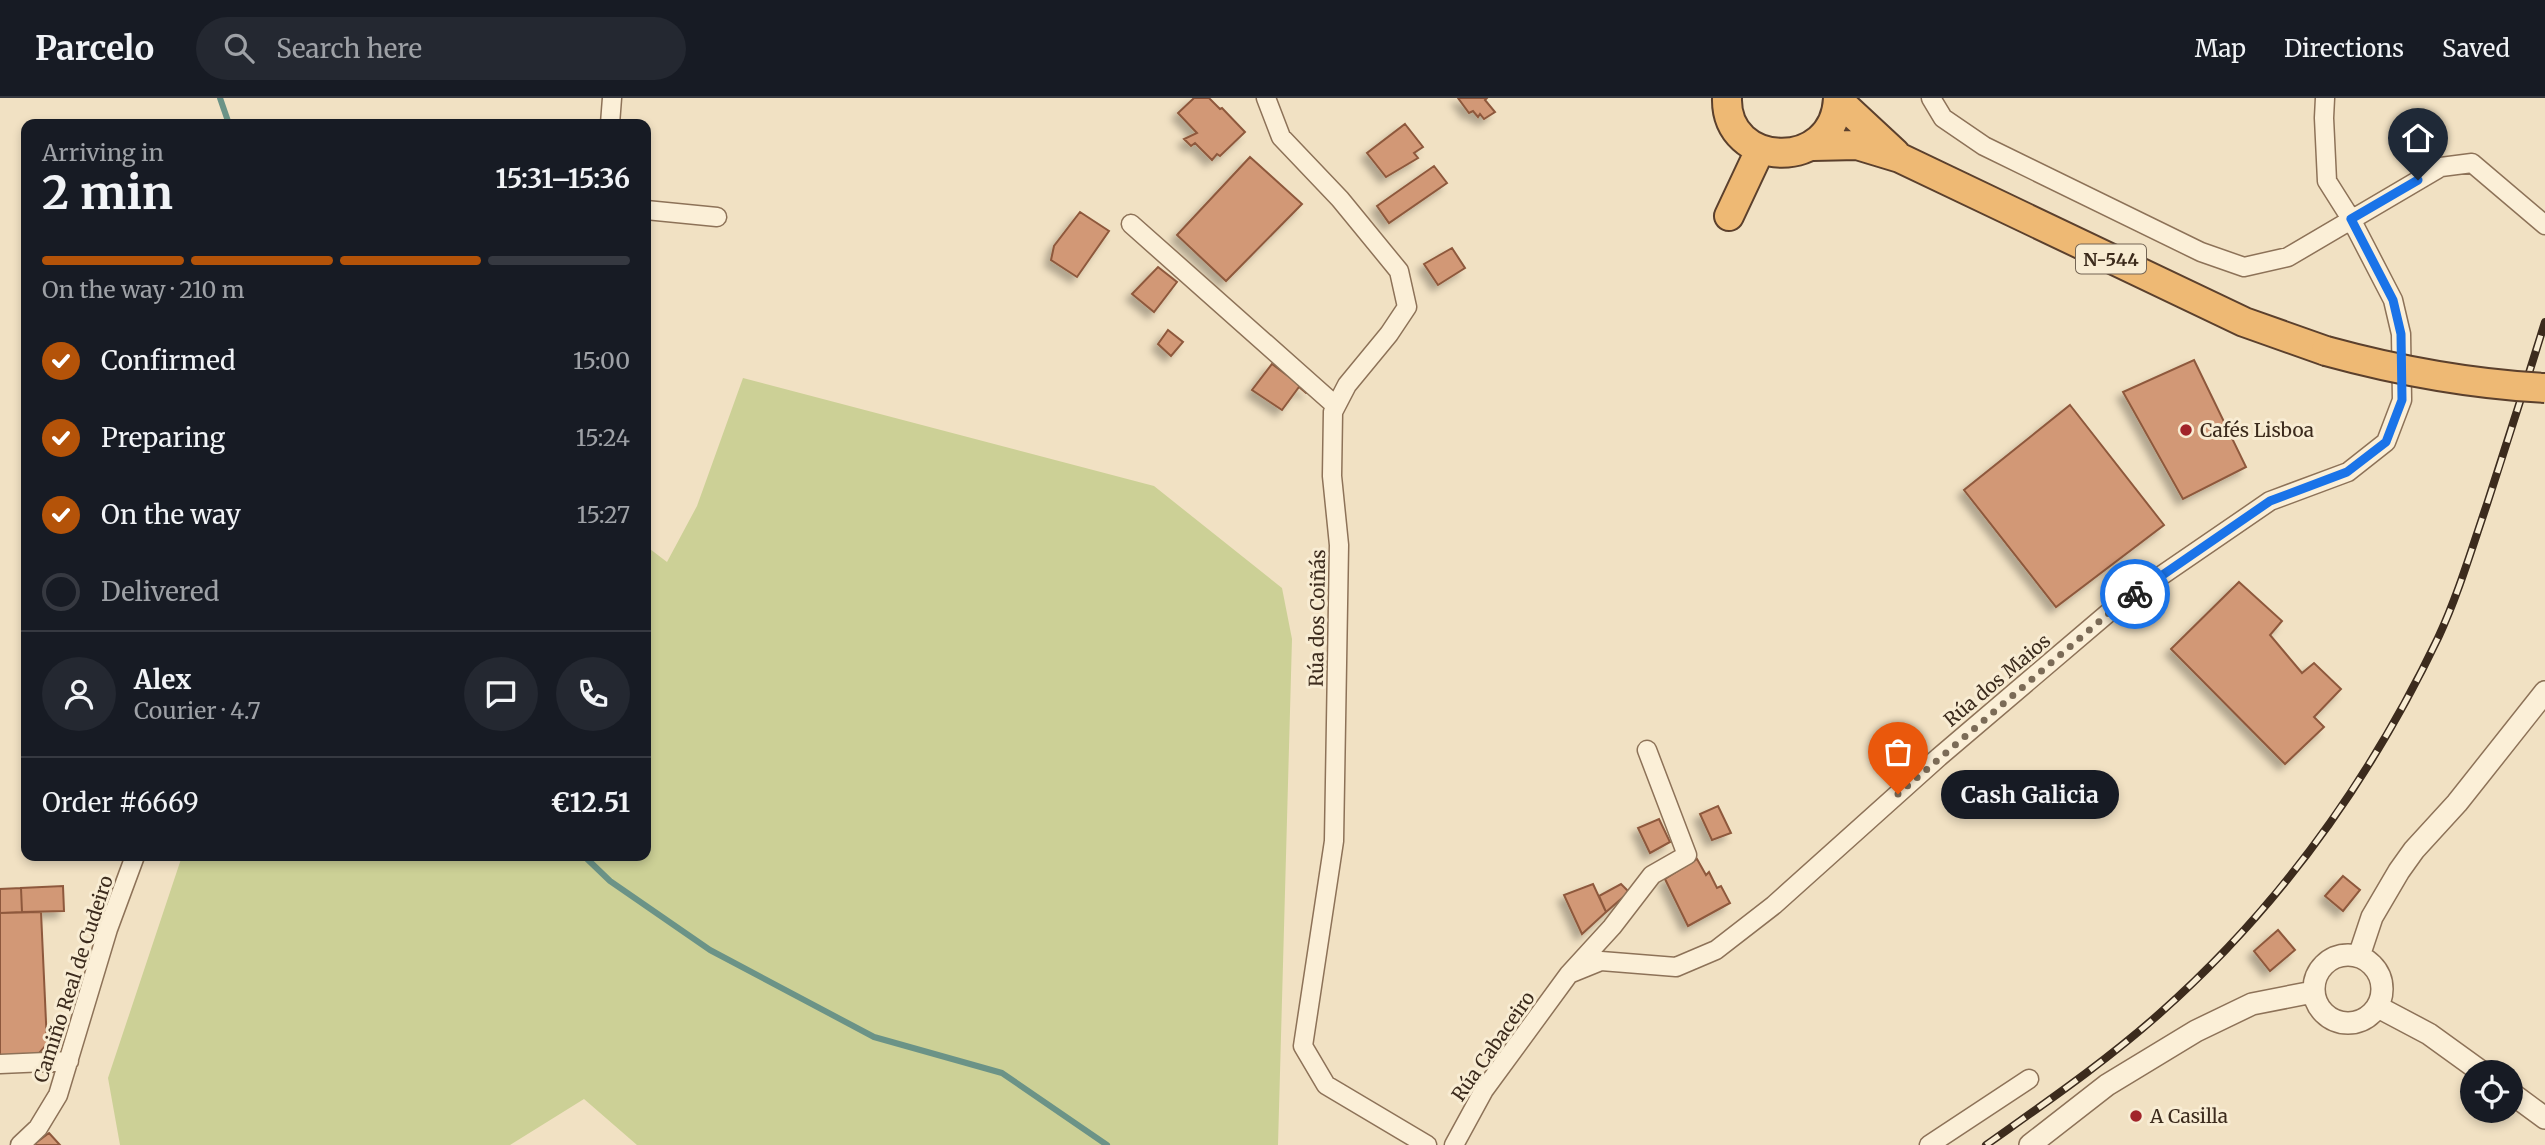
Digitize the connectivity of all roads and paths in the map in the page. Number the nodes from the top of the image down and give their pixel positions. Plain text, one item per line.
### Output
1 (612, 98) edge
2 (1266, 98) edge
3 (1931, 98) edge
4 (2325, 98) edge
5 (1838, 99) edge
6 (1724, 100) edge
7 (610, 119) edge
8 (1813, 146) junction
9 (1760, 150) junction
10 (1900, 158) junction
11 (651, 210) edge
12 (1729, 216) dead end
13 (717, 217) dead end
14 (2351, 219) junction
15 (1131, 224) dead end
16 (2545, 225) edge
17 (2545, 388) edge
18 (1336, 406) junction
19 (2545, 692) edge
20 (1647, 750) dead end
21 (133, 861) edge
22 (2358, 956) junction
23 (1569, 974) junction
24 (2313, 992) junction
25 (2378, 1007) junction
26 (2465, 1060) edge
27 (69, 1061) junction
28 (0, 1064) edge
29 (2029, 1079) dead end
30 (2523, 1102) edge
31 (2545, 1118) edge
32 (20, 1145) edge
33 (1427, 1145) edge
34 (1454, 1145) edge
35 (1929, 1145) edge
36 (2030, 1145) edge

1 - 7 street
2 - 18 street, Rúa dos Coiñás
3 - 14 street
4 - 14 street
5 - 8 highway, N-544
5 - 10 highway, N-544
6 - 9 highway
8 - 9 highway, N-544
8 - 10 highway, N-544
9 - 12 highway
10 - 17 highway, N-544, bridge
11 - 13 street
14 - 16 street
14 - 23 street, Rúa dos Maios
15 - 18 street
18 - 33 street, Rúa dos Coiñás
19 - 22 street
20 - 23 street, Rúa Cabaceiro
21 - 27 street, Camiño Real de Cudeiro
22 - 24 street
22 - 25 street
23 - 34 street, Rúa Cabaceiro
24 - 25 street
24 - 36 street
25 - 26 street
27 - 28 street
27 - 32 street, Camiño Real de Cudeiro
29 - 35 street
30 - 31 street

